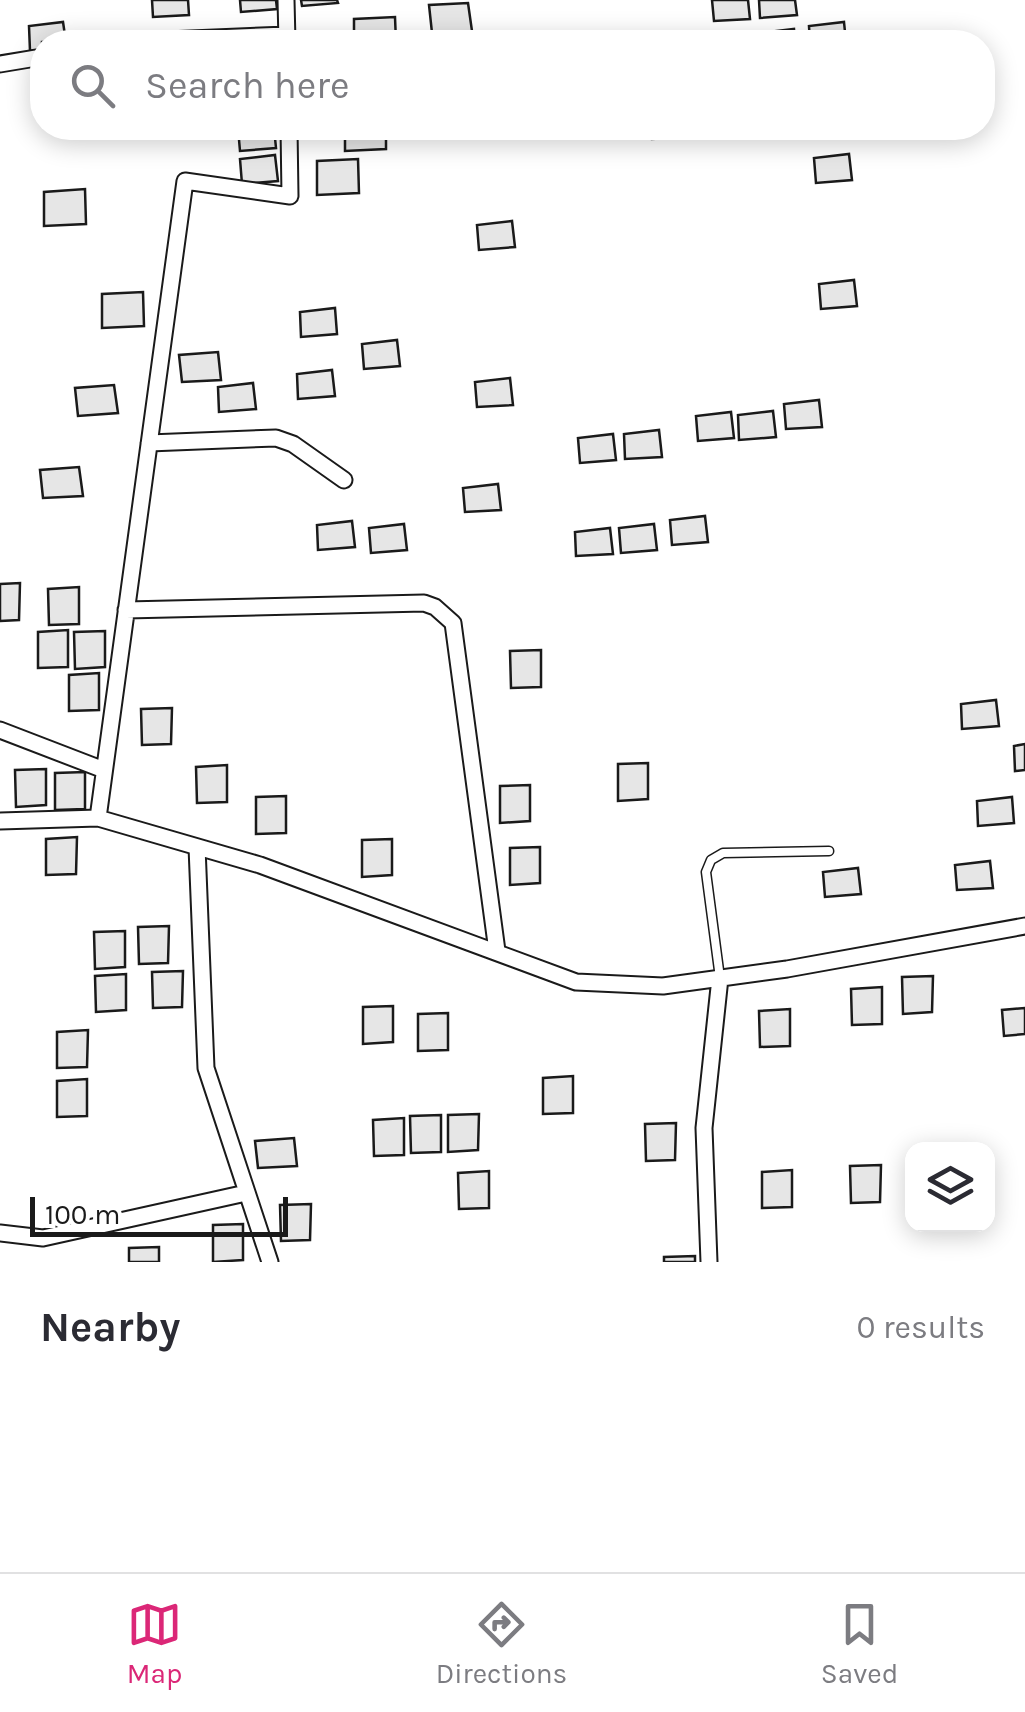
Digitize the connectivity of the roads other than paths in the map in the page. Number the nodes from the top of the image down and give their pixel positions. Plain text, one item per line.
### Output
1 (286, 0) edge
2 (287, 30) edge
3 (30, 59) edge
4 (0, 64) edge
5 (289, 140) edge
6 (149, 443) junction
7 (344, 480) dead end
8 (126, 610) junction
9 (0, 730) edge
10 (104, 770) junction
11 (98, 818) junction
12 (0, 821) edge
13 (197, 847) junction
14 (829, 851) dead end
15 (1025, 926) edge
16 (497, 950) junction
17 (720, 978) junction
18 (246, 1193) junction
19 (0, 1233) edge
20 (270, 1262) edge
21 (709, 1262) edge

1 - 2 street
3 - 4 street
5 - 6 street
6 - 7 street
6 - 8 street
8 - 10 street
8 - 16 street
9 - 10 street
10 - 11 street
11 - 12 street
11 - 13 street
13 - 16 street
13 - 18 street
14 - 17 lane
15 - 17 street
16 - 17 street
17 - 21 street
18 - 19 street
18 - 20 street

